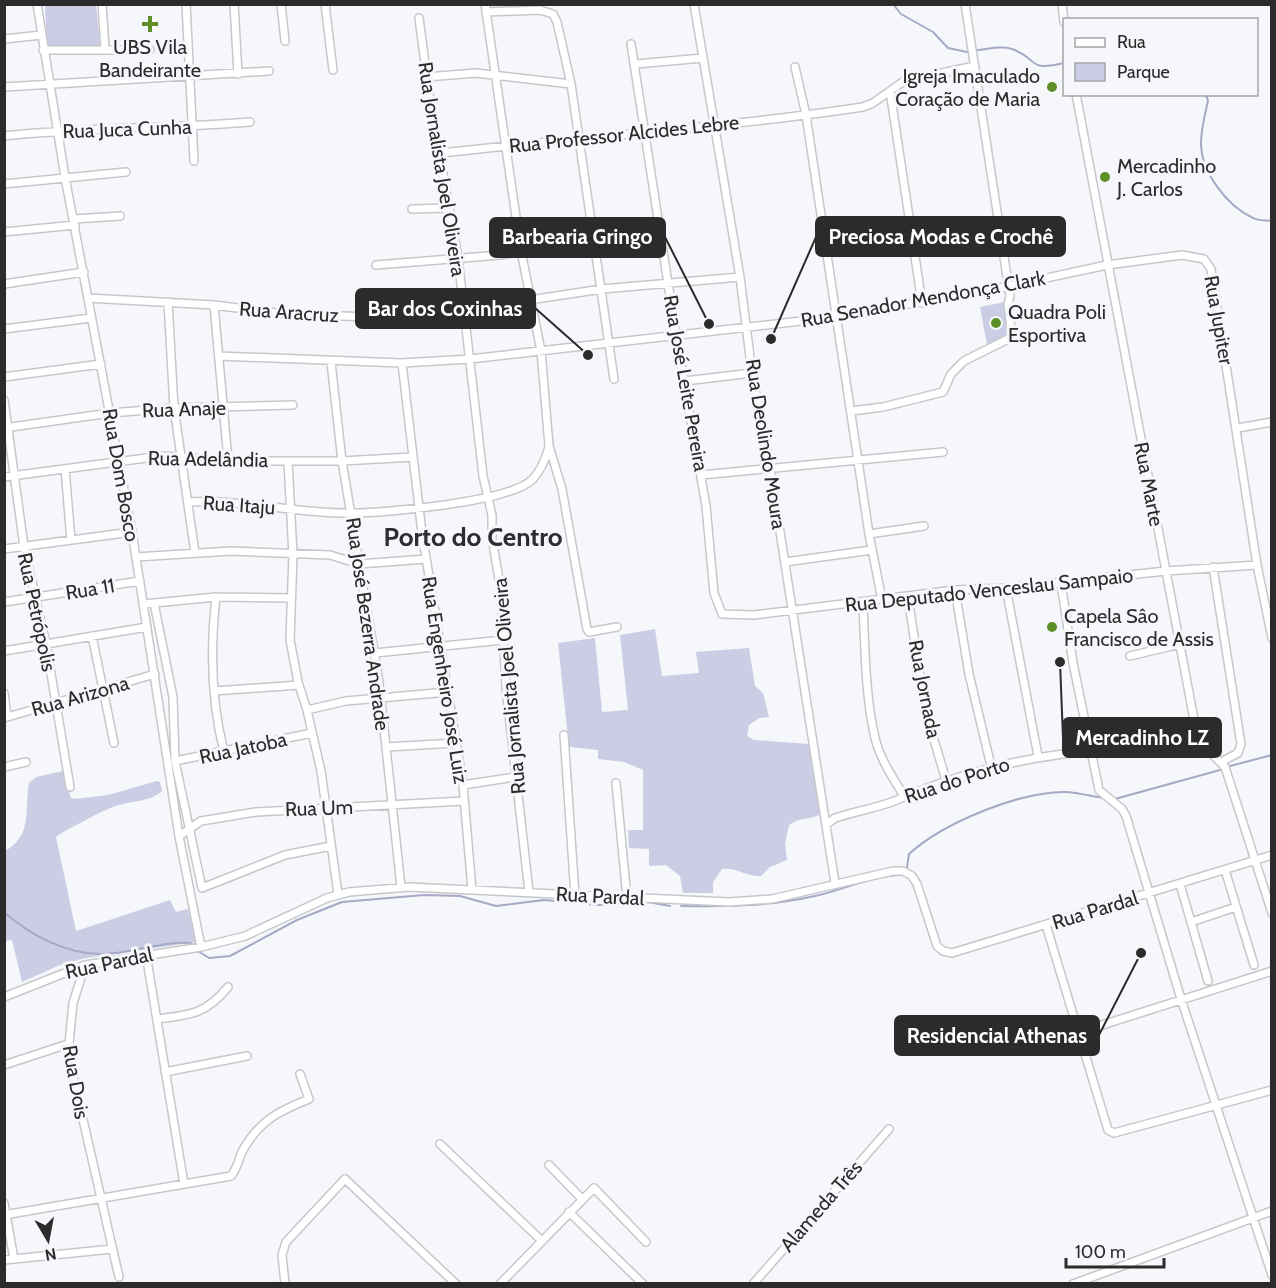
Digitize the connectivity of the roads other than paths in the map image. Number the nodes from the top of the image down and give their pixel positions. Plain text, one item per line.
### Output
1 (37, 4) edge
2 (102, 4) edge
3 (186, 4) edge
4 (234, 4) edge
5 (281, 4) edge
6 (324, 4) edge
7 (694, 4) edge
8 (965, 4) edge
9 (486, 8) edge
10 (419, 18) dead end
11 (41, 35) junction
12 (4, 39) edge
13 (285, 40) dead end
14 (631, 44) dead end
15 (105, 48) junction
16 (43, 50) junction
17 (150, 50) dead end
18 (703, 58) junction
19 (636, 64) junction
20 (975, 66) junction
21 (795, 67) dead end
22 (333, 70) dead end
23 (269, 71) dead end
24 (238, 74) junction
25 (497, 75) junction
26 (191, 77) junction
27 (426, 77) junction
28 (50, 83) junction
29 (571, 84) junction
30 (4, 87) edge
31 (890, 91) junction
32 (1076, 96) edge
33 (806, 115) junction
34 (249, 122) dead end
35 (714, 124) junction
36 (193, 127) junction
37 (58, 130) junction
38 (647, 130) junction
39 (4, 136) edge
40 (577, 137) junction
41 (506, 146) junction
42 (441, 153) junction
43 (194, 161) dead end
44 (126, 172) dead end
45 (65, 177) junction
46 (4, 184) edge
47 (447, 208) junction
48 (412, 209) dead end
49 (120, 216) dead end
50 (74, 222) junction
51 (4, 232) edge
52 (594, 240) junction
53 (521, 251) junction
54 (458, 258) junction
55 (1159, 258) joint
56 (1107, 265) junction
57 (376, 266) dead end
58 (84, 272) junction
59 (740, 277) junction
60 (669, 283) junction
61 (4, 284) edge
62 (1009, 286) junction
63 (602, 289) junction
64 (88, 298) junction
65 (532, 298) junction
66 (168, 302) junction
67 (922, 303) junction
68 (214, 305) junction
69 (463, 310) junction
70 (836, 317) junction
71 (92, 318) junction
72 (748, 328) junction
73 (4, 329) edge
74 (676, 335) junction
75 (608, 343) junction
76 (541, 351) junction
77 (219, 356) junction
78 (470, 359) junction
79 (332, 362) junction
80 (402, 363) junction
81 (101, 364) junction
82 (752, 373) junction
83 (4, 377) edge
84 (614, 379) dead end
85 (685, 381) junction
86 (4, 400) edge
87 (293, 405) dead end
88 (224, 407) junction
89 (174, 408) junction
90 (851, 411) junction
91 (110, 413) junction
92 (1272, 422) edge
93 (6, 428) edge
94 (1238, 428) junction
95 (549, 446) junction
96 (943, 452) dead end
97 (181, 456) junction
98 (413, 458) junction
99 (228, 460) junction
100 (857, 460) junction
101 (118, 461) junction
102 (288, 461) junction
103 (342, 461) junction
104 (770, 468) junction
105 (64, 469) junction
106 (14, 475) junction
107 (701, 475) junction
108 (4, 477) edge
109 (487, 498) junction
110 (188, 502) junction
111 (419, 507) junction
112 (291, 508) junction
113 (351, 513) junction
114 (924, 526) dead end
115 (132, 532) junction
116 (869, 534) junction
117 (71, 540) junction
118 (24, 547) junction
119 (4, 549) edge
120 (872, 550) junction
121 (195, 553) junction
122 (293, 555) junction
123 (136, 557) junction
124 (426, 559) junction
125 (785, 562) junction
126 (359, 564) junction
127 (1257, 566) junction
128 (1213, 567) junction
129 (1166, 571) junction
130 (140, 581) junction
131 (1061, 583) junction
132 (1006, 588) junction
133 (955, 590) junction
134 (216, 597) junction
135 (908, 597) junction
136 (33, 598) junction
137 (290, 598) junction
138 (882, 600) junction
139 (4, 602) edge
140 (154, 603) junction
141 (863, 603) junction
142 (144, 604) junction
143 (792, 610) junction
144 (722, 614) joint
145 (147, 627) junction
146 (617, 627) dead end
147 (93, 636) junction
148 (1272, 638) edge
149 (503, 640) junction
150 (46, 644) junction
151 (1179, 644) junction
152 (439, 646) junction
153 (4, 651) edge
154 (375, 653) junction
155 (1130, 656) dead end
156 (155, 674) junction
157 (298, 685) junction
158 (102, 690) junction
159 (214, 691) junction
160 (448, 692) junction
161 (4, 693) edge
162 (173, 696) junction
163 (159, 699) junction
164 (380, 699) junction
165 (55, 704) junction
166 (307, 710) junction
167 (6, 718) edge
168 (312, 733) junction
169 (564, 735) dead end
170 (114, 743) dead end
171 (456, 743) junction
172 (386, 747) junction
173 (1090, 751) junction
174 (224, 753) junction
175 (1038, 756) junction
176 (26, 762) dead end
177 (175, 762) junction
178 (1221, 762) junction
179 (991, 766) junction
180 (4, 767) edge
181 (515, 777) junction
182 (946, 780) junction
183 (616, 783) dead end
184 (463, 785) junction
185 (70, 787) dead end
186 (904, 796) junction
187 (464, 801) junction
188 (392, 805) junction
189 (327, 808) junction
190 (826, 824) junction
191 (189, 830) junction
192 (179, 836) junction
193 (331, 846) junction
194 (1272, 855) edge
195 (1255, 860) junction
196 (1225, 870) junction
197 (835, 883) junction
198 (1180, 884) junction
199 (401, 887) junction
200 (472, 890) junction
201 (529, 892) junction
202 (338, 894) junction
203 (1149, 894) junction
204 (575, 895) junction
205 (627, 897) junction
206 (1236, 907) junction
207 (1272, 913) edge
208 (1191, 922) junction
209 (1046, 925) junction
210 (201, 947) junction
211 (146, 954) junction
212 (85, 965) junction
213 (1254, 965) dead end
214 (1272, 971) edge
215 (1208, 981) dead end
216 (228, 987) dead end
217 (4, 997) edge
218 (1181, 999) junction
219 (157, 1019) junction
220 (1077, 1033) junction
221 (68, 1044) junction
222 (247, 1056) dead end
223 (4, 1065) edge
224 (165, 1072) junction
225 (300, 1074) dead end
226 (1272, 1090) edge
227 (1216, 1105) junction
228 (889, 1129) dead end
229 (440, 1144) dead end
230 (549, 1165) dead end
231 (184, 1184) junction
232 (100, 1199) junction
233 (582, 1199) junction
234 (4, 1203) edge
235 (1272, 1211) edge
236 (569, 1212) junction
237 (5, 1214) edge
238 (1253, 1217) junction
239 (541, 1240) junction
240 (646, 1242) dead end
241 (112, 1249) junction
242 (14, 1259) junction
243 (4, 1260) edge
244 (1272, 1275) edge
245 (118, 1277) dead end
246 (285, 1280) edge
247 (506, 1282) edge
248 (456, 1284) edge
249 (644, 1284) edge
250 (753, 1284) edge
251 (1073, 1284) edge

1 - 11 street, Rua Dom Bosco
2 - 15 street
3 - 26 street
4 - 24 street
5 - 13 street
6 - 22 street
7 - 18 street, Rua Deolindo Moura
8 - 20 street
9 - 25 street
9 - 29 street
10 - 27 street, Rua Jornalista Joel Oliveira
11 - 12 street
11 - 16 street, Rua Dom Bosco
14 - 19 street, Rua José Leite Pereira
15 - 16 street
15 - 17 street
16 - 28 street, Rua Dom Bosco
18 - 19 street
18 - 35 street, Rua Deolindo Moura
19 - 38 street, Rua José Leite Pereira
20 - 31 street, Rua Professor Alcides Lebre
20 - 62 street
21 - 33 street
23 - 24 street
24 - 26 street
25 - 27 street
25 - 29 street
25 - 41 street
26 - 28 street
26 - 36 street
27 - 42 street, Rua Jornalista Joel Oliveira
28 - 30 street
28 - 37 street, Rua Dom Bosco
29 - 40 street
31 - 33 street, Rua Professor Alcides Lebre
31 - 67 street
32 - 56 street, Rua Marte
33 - 35 street, Rua Professor Alcides Lebre
33 - 70 street
34 - 36 street, Rua Juca Cunha
35 - 38 street, Rua Professor Alcides Lebre
35 - 59 street, Rua Deolindo Moura
36 - 37 street, Rua Juca Cunha
36 - 43 street
37 - 39 street, Rua Juca Cunha
37 - 45 street, Rua Dom Bosco
38 - 40 street, Rua Professor Alcides Lebre
38 - 60 street, Rua José Leite Pereira
40 - 41 street, Rua Professor Alcides Lebre
40 - 52 street
41 - 42 street, Rua Professor Alcides Lebre
41 - 53 street
42 - 47 street, Rua Jornalista Joel Oliveira
44 - 45 street
45 - 46 street
45 - 50 street, Rua Dom Bosco
47 - 48 street
47 - 54 street, Rua Jornalista Joel Oliveira
49 - 50 street
50 - 51 street
50 - 58 street, Rua Dom Bosco
52 - 53 street
52 - 63 street
53 - 54 street
53 - 65 street
54 - 57 street
54 - 69 street, Rua Jornalista Joel Oliveira
55 - 56 street, Rua Senador Mendonça Clark
55 - 94 street, Rua Jupiter
56 - 62 street, Rua Senador Mendonça Clark
56 - 129 street, Rua Marte
58 - 61 street
58 - 64 street, Rua Dom Bosco
59 - 60 street, Rua Aracruz
59 - 72 street, Rua Deolindo Moura
60 - 63 street, Rua Aracruz
60 - 74 street, Rua José Leite Pereira
62 - 67 street, Rua Senador Mendonça Clark
62 - 90 street
63 - 65 street, Rua Aracruz
63 - 75 street
64 - 66 street, Rua Aracruz
64 - 71 street, Rua Dom Bosco
65 - 69 street, Rua Aracruz
65 - 76 street
66 - 68 street, Rua Aracruz
66 - 89 street
67 - 70 street, Rua Senador Mendonça Clark
68 - 69 street, Rua Aracruz
68 - 77 street
69 - 78 street, Rua Jornalista Joel Oliveira
70 - 72 street, Rua Senador Mendonça Clark
70 - 90 street
71 - 73 street
71 - 81 street, Rua Dom Bosco
72 - 74 street, Rua Senador Mendonça Clark
72 - 82 street, Rua Deolindo Moura
74 - 75 street, Rua Senador Mendonça Clark
74 - 85 street, Rua José Leite Pereira
75 - 76 street, Rua Senador Mendonça Clark
75 - 84 street
76 - 78 street, Rua Senador Mendonça Clark
76 - 95 street
77 - 79 street, Rua Senador Mendonça Clark
77 - 88 street
78 - 80 street, Rua Senador Mendonça Clark
78 - 109 street, Rua Jornalista Joel Oliveira
79 - 80 street, Rua Senador Mendonça Clark
79 - 103 street, Rua José Bezerra Andrade
80 - 98 street, Rua Engenheiro José Luiz
81 - 83 street
81 - 91 street, Rua Dom Bosco
82 - 85 street
82 - 104 street, Rua Deolindo Moura
85 - 107 street, Rua José Leite Pereira
86 - 93 street, Rua Petrópolis
87 - 88 street, Rua Anaje
88 - 89 street, Rua Anaje
88 - 99 street
89 - 91 street, Rua Anaje
89 - 97 street
90 - 100 street
91 - 93 street, Rua Anaje
91 - 101 street, Rua Dom Bosco
92 - 94 street
93 - 106 street, Rua Petrópolis
94 - 127 street, Rua Jupiter
95 - 109 street
95 - 146 street
96 - 100 street
97 - 99 street, Rua Adelândia
97 - 101 street, Rua Adelândia
97 - 110 street
98 - 103 street, Rua Adelândia
98 - 111 street, Rua Engenheiro José Luiz
99 - 102 street, Rua Adelândia
100 - 104 street
100 - 116 street
101 - 105 street, Rua Adelândia
101 - 115 street, Rua Dom Bosco
102 - 103 street, Rua Adelândia
102 - 112 street
103 - 113 street, Rua José Bezerra Andrade
104 - 107 street
104 - 125 street, Rua Deolindo Moura
105 - 106 street, Rua Adelândia
105 - 117 street
106 - 108 street, Rua Adelândia
106 - 118 street, Rua Petrópolis
107 - 144 street, Rua José Leite Pereira
109 - 111 street
109 - 149 street, Rua Jornalista Joel Oliveira
110 - 112 street, Rua Itaju
110 - 121 street
111 - 113 street
111 - 124 street, Rua Engenheiro José Luiz
112 - 113 street
112 - 122 street
113 - 126 street, Rua José Bezerra Andrade
114 - 116 street
115 - 117 street
115 - 123 street, Rua Dom Bosco
116 - 120 street
117 - 118 street
118 - 119 street
118 - 136 street, Rua Petrópolis
120 - 125 street
120 - 138 street
121 - 122 street
121 - 123 street
122 - 126 street
122 - 137 street
123 - 130 street, Rua Dom Bosco
124 - 126 street
124 - 152 street, Rua Engenheiro José Luiz
125 - 143 street, Rua Deolindo Moura
126 - 154 street, Rua José Bezerra Andrade
127 - 128 street, Rua Deputado Venceslau Sampaio
127 - 148 street, Rua Jupiter
128 - 129 street, Rua Deputado Venceslau Sampaio
128 - 178 street
129 - 131 street, Rua Deputado Venceslau Sampaio
129 - 151 street, Rua Marte
130 - 136 street, Rua 11
130 - 142 street, Rua Dom Bosco
131 - 132 street, Rua Deputado Venceslau Sampaio
131 - 173 street
132 - 133 street, Rua Deputado Venceslau Sampaio
132 - 175 street
133 - 135 street, Rua Deputado Venceslau Sampaio
133 - 179 street
134 - 137 street
134 - 140 street
134 - 159 street
135 - 138 street, Rua Deputado Venceslau Sampaio
135 - 182 street, Rua Jornada
136 - 139 street, Rua 11
136 - 150 street, Rua Petrópolis
137 - 157 street
138 - 141 street, Rua Deputado Venceslau Sampaio
140 - 142 street
140 - 162 street
141 - 143 street, Rua Deputado Venceslau Sampaio
141 - 186 street
142 - 145 street, Rua Dom Bosco
143 - 144 street, Rua Deputado Venceslau Sampaio
143 - 190 street, Rua Deolindo Moura
145 - 147 street
145 - 156 street, Rua Dom Bosco
147 - 150 street
147 - 158 street
149 - 152 street
149 - 181 street, Rua Jornalista Joel Oliveira
150 - 153 street
150 - 165 street, Rua Petrópolis
151 - 155 street
151 - 178 street, Rua Marte
152 - 154 street
152 - 160 street, Rua Engenheiro José Luiz
154 - 164 street, Rua José Bezerra Andrade
156 - 158 street, Rua Arizona
156 - 163 street, Rua Dom Bosco
157 - 159 street
157 - 166 street
158 - 165 street, Rua Arizona
158 - 170 street
159 - 174 street
160 - 164 street
160 - 171 street, Rua Engenheiro José Luiz
161 - 167 street
162 - 163 street
162 - 177 street
163 - 192 street, Rua Dom Bosco
164 - 166 street
164 - 172 street, Rua José Bezerra Andrade
165 - 167 street, Rua Arizona
165 - 185 street, Rua Petrópolis
166 - 168 street
168 - 174 street, Rua Jatoba
168 - 189 street
169 - 204 street
171 - 172 street
171 - 184 street, Rua Engenheiro José Luiz
172 - 188 street, Rua José Bezerra Andrade
173 - 175 street, Rua do Porto
173 - 203 street
174 - 177 street, Rua Jatoba
175 - 179 street, Rua do Porto
176 - 180 street
177 - 191 street
178 - 195 street, Rua Marte
179 - 182 street, Rua do Porto
181 - 184 street
181 - 201 street, Rua Jornalista Joel Oliveira
182 - 186 street, Rua do Porto
183 - 205 street
184 - 187 street, Rua Engenheiro José Luiz
186 - 190 street, Rua do Porto
187 - 188 street, Rua Um
187 - 200 street, Rua Engenheiro José Luiz
188 - 189 street, Rua Um
188 - 199 street, Rua José Bezerra Andrade
189 - 191 street, Rua Um
189 - 193 street
190 - 197 street, Rua Deolindo Moura
191 - 192 street, Rua Um
191 - 193 street
192 - 210 street, Rua Dom Bosco
193 - 202 street
194 - 195 street, Rua Pardal
195 - 196 street, Rua Pardal
195 - 207 street, Rua Marte
196 - 198 street, Rua Pardal
196 - 206 street
197 - 205 street, Rua Pardal
197 - 209 street, Rua Pardal
198 - 203 street, Rua Pardal
198 - 208 street
199 - 200 street, Rua Pardal
199 - 202 street, Rua Pardal
200 - 201 street, Rua Pardal
201 - 204 street, Rua Pardal
202 - 210 street, Rua Pardal
203 - 209 street, Rua Pardal
203 - 218 street
204 - 205 street, Rua Pardal
206 - 208 street
206 - 213 street
208 - 215 street
209 - 220 street
210 - 211 street, Rua Pardal
211 - 212 street, Rua Pardal
211 - 219 street
212 - 217 street, Rua Pardal
212 - 221 street, Rua Dois
214 - 218 street
216 - 219 street
218 - 220 street
218 - 227 street
219 - 224 street
220 - 227 street
221 - 223 street
221 - 232 street, Rua Dois
222 - 224 street
224 - 231 street
225 - 231 street
226 - 227 street
227 - 238 street
228 - 250 street, Alameda Três
229 - 239 street
230 - 233 street
231 - 232 street
232 - 237 street
232 - 241 street, Rua Dois
233 - 236 street
233 - 240 street
234 - 237 street
235 - 238 street
236 - 239 street
236 - 249 street
237 - 242 street
238 - 244 street
238 - 251 street
239 - 247 street
241 - 242 street
241 - 245 street, Rua Dois
242 - 243 street
246 - 248 street

